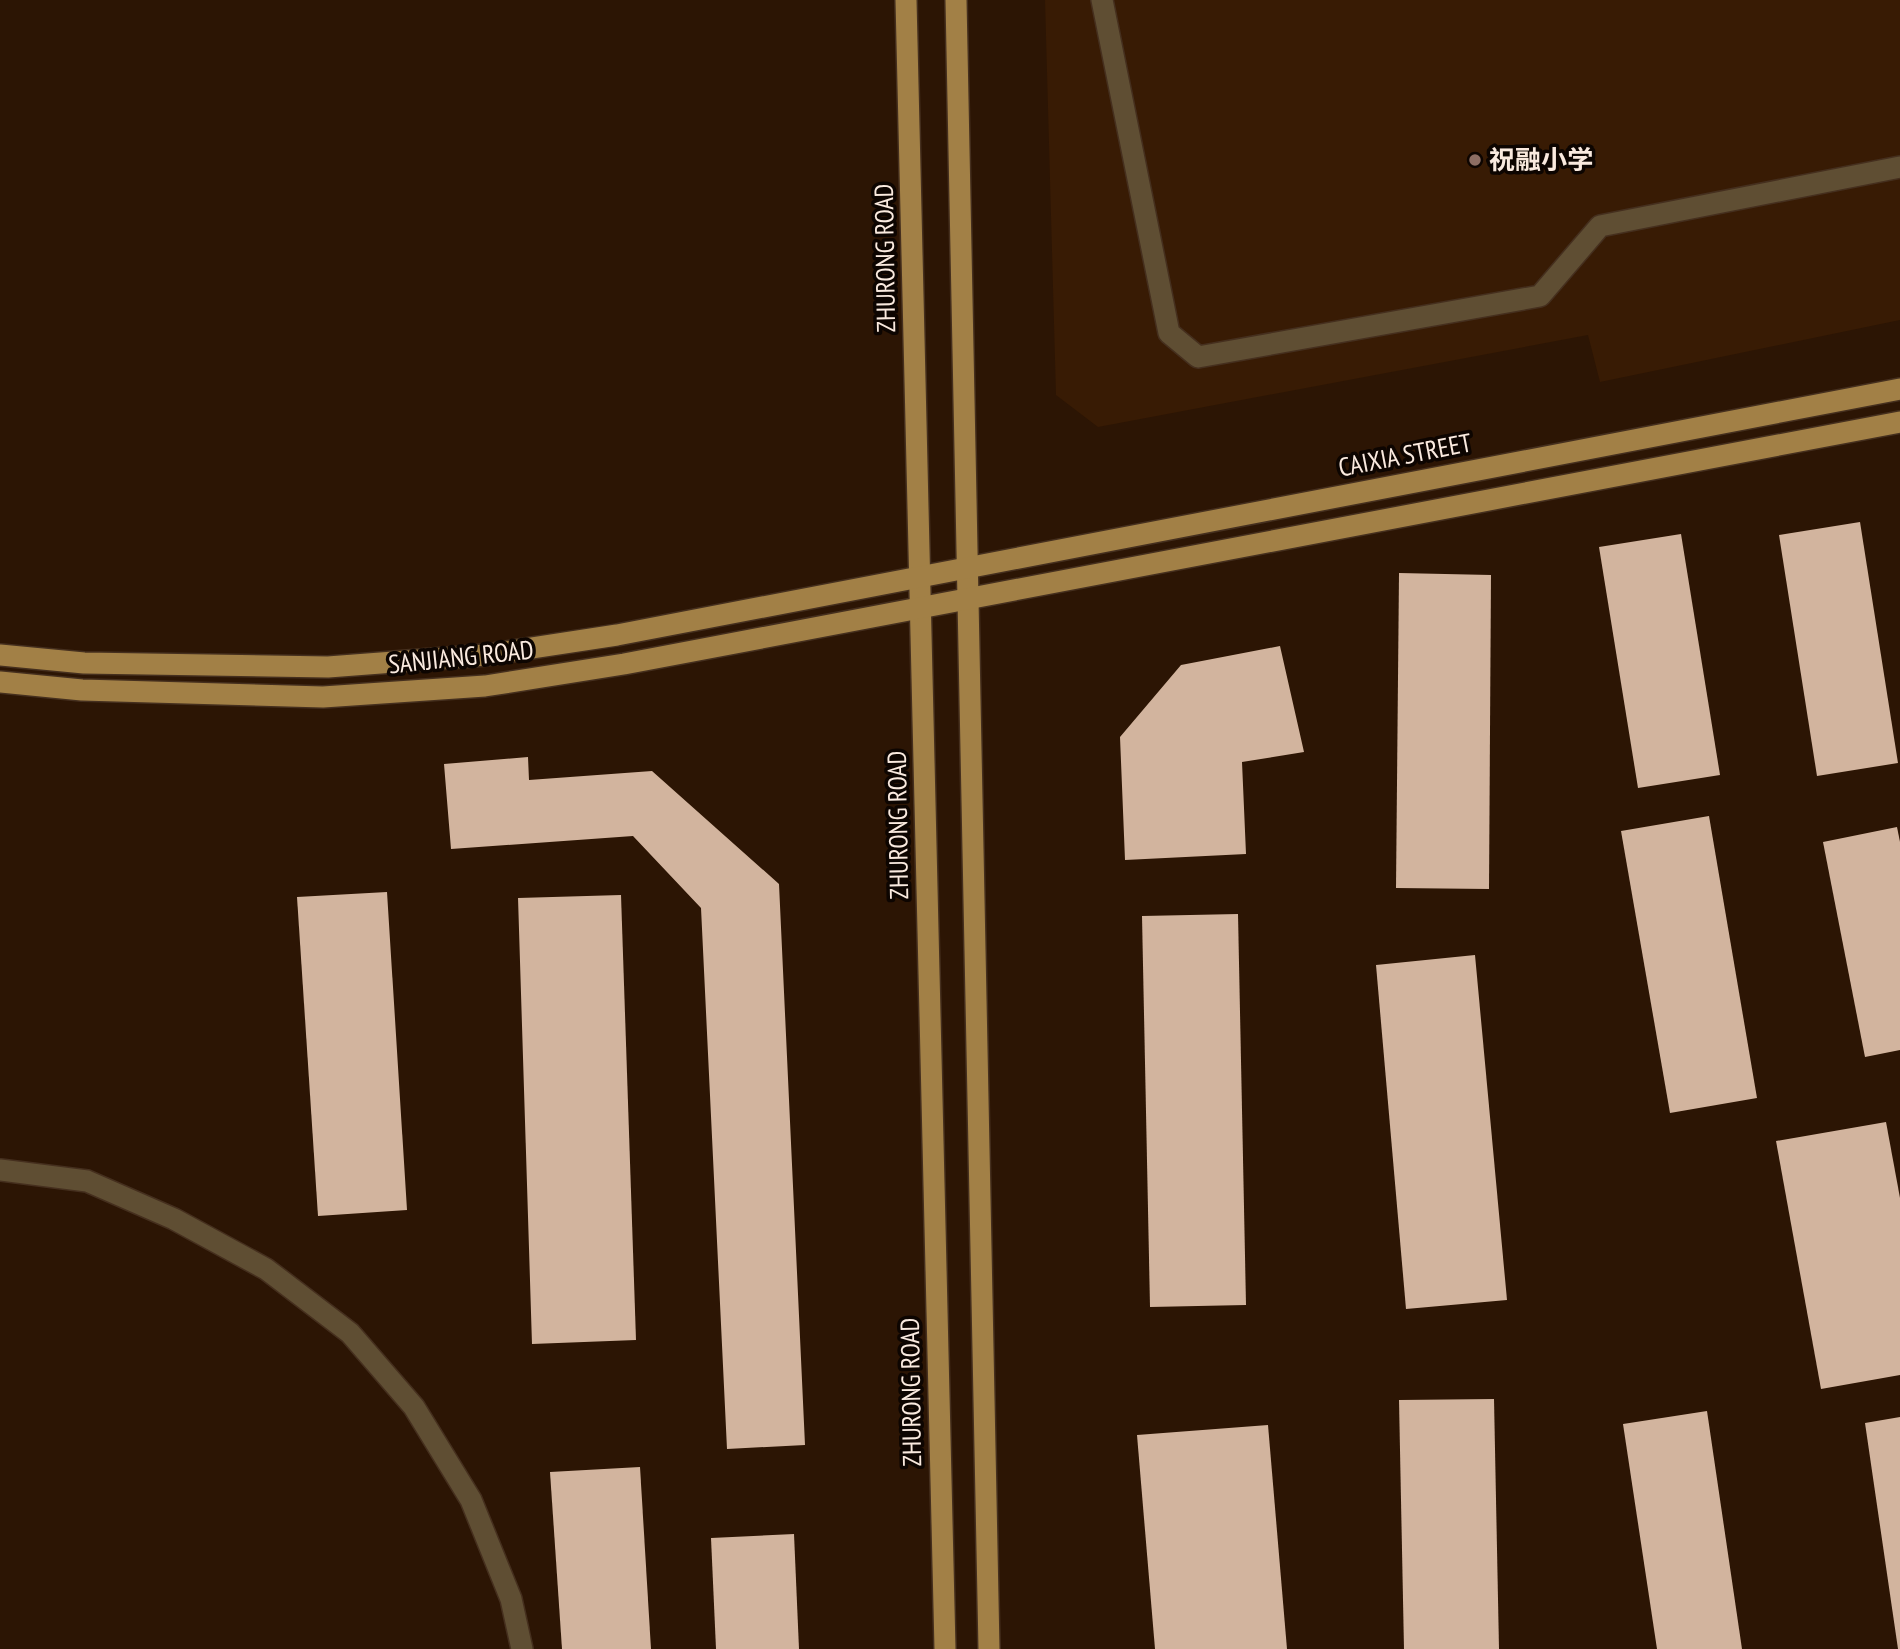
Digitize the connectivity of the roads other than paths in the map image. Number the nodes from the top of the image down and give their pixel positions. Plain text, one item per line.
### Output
1 (906, 0) edge
2 (956, 0) edge
3 (1102, 0) edge
4 (1900, 167) edge
5 (1900, 388) edge
6 (1900, 422) edge
7 (968, 568) junction
8 (920, 577) junction
9 (968, 598) junction
10 (921, 607) junction
11 (0, 655) edge
12 (0, 682) edge
13 (0, 1170) edge
14 (522, 1649) edge
15 (945, 1649) edge
16 (989, 1649) edge

1 - 8 main road, ZHURONG ROAD
2 - 7 main road
3 - 4 street
5 - 7 main road, CAIXIA STREET
6 - 9 main road
7 - 8 main road, CAIXIA STREET
7 - 9 main road
8 - 10 main road, ZHURONG ROAD
8 - 11 main road, SANJIANG ROAD
9 - 10 main road
9 - 16 main road
10 - 12 main road, SANJIANG ROAD
10 - 15 main road, ZHURONG ROAD
13 - 14 street

